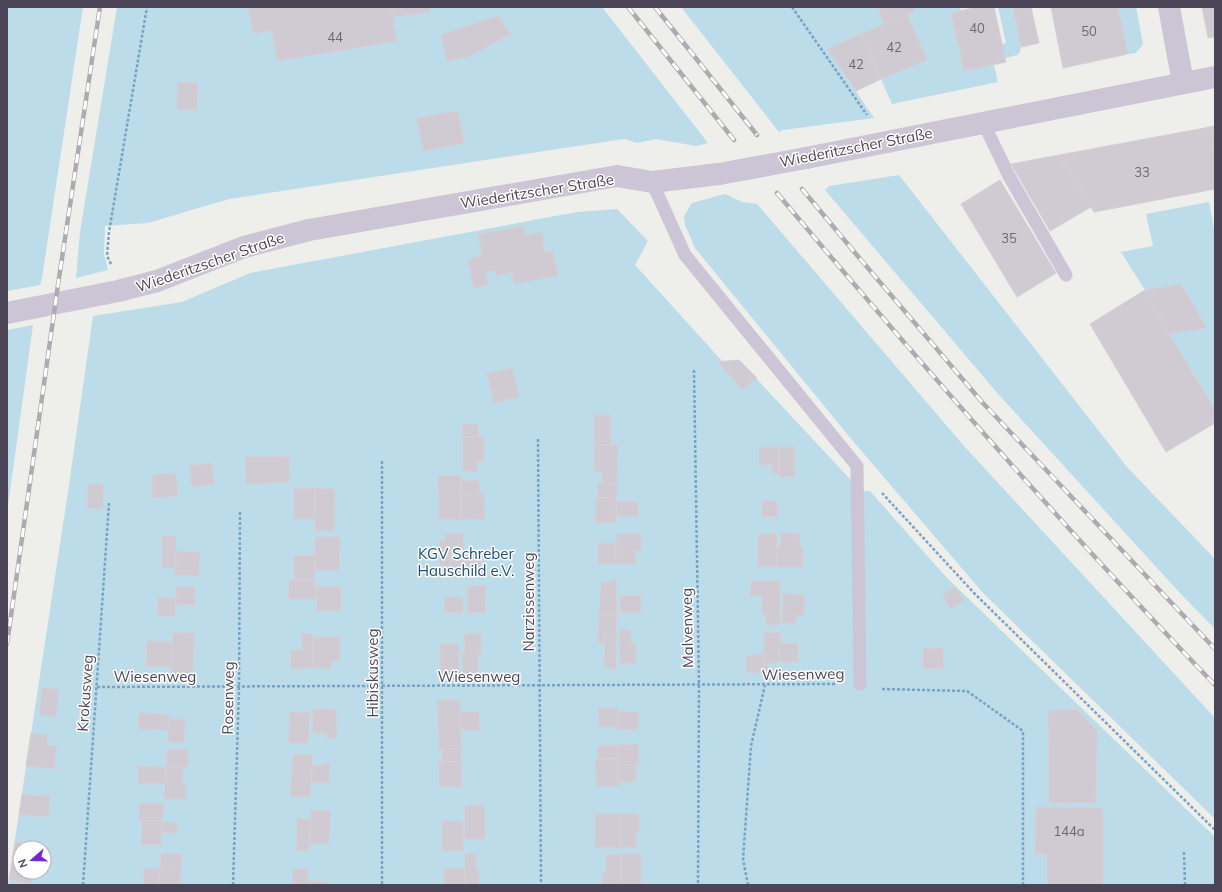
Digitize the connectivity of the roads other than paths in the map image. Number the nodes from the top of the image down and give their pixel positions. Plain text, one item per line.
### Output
1 (1169, 7) edge
2 (1215, 77) edge
3 (1183, 83) junction
4 (983, 122) junction
5 (652, 182) junction
6 (1066, 275) dead end
7 (7, 313) edge
8 (860, 684) road end

1 - 3 street
2 - 3 street, Wiederitzscher Straße
3 - 4 street, Wiederitzscher Straße
4 - 5 street, Wiederitzscher Straße, bridge
4 - 6 lane
5 - 7 street, Wiederitzscher Straße
5 - 8 lane

